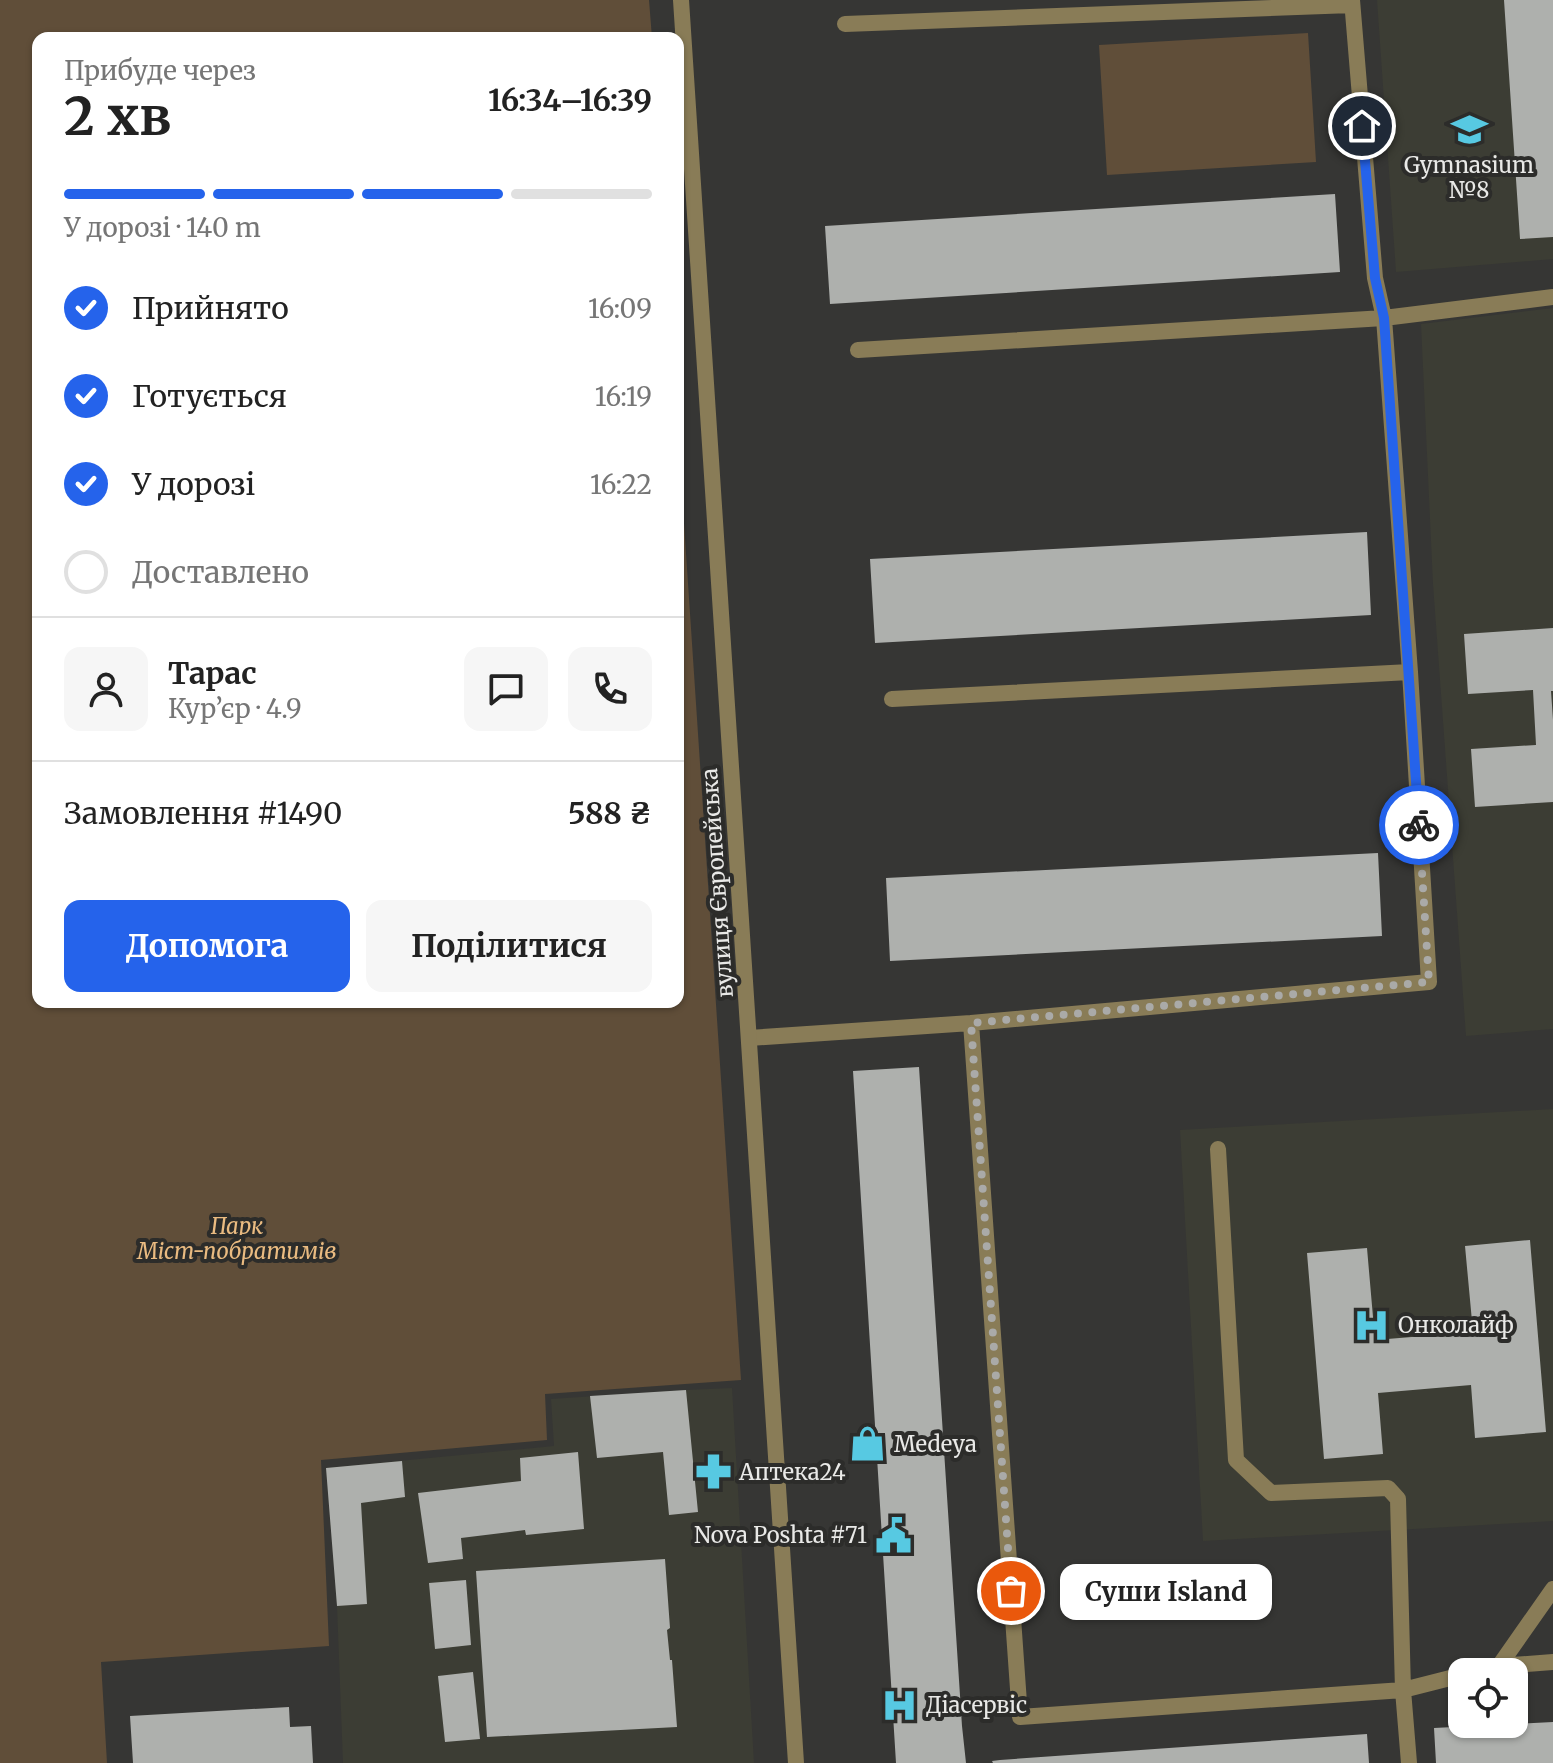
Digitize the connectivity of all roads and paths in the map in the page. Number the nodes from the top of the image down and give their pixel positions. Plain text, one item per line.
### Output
1 (681, 0) edge
2 (1352, 2) edge
3 (845, 24) dead end
4 (683, 32) edge
5 (684, 46) edge
6 (1553, 297) edge
7 (1384, 318) junction
8 (858, 350) dead end
9 (1410, 672) junction
10 (892, 699) dead end
11 (971, 1023) junction
12 (749, 1038) junction
13 (1218, 1149) dead end
14 (1553, 1589) edge
15 (1505, 1658) edge
16 (1553, 1662) edge
17 (1528, 1664) edge
18 (1448, 1679) edge
19 (1403, 1690) junction
20 (796, 1763) edge
21 (1409, 1763) edge

1 - 4 street, вулиця Європейська
2 - 3 street
2 - 7 street
5 - 12 street, вулиця Європейська
6 - 7 street
7 - 8 street
7 - 9 street
9 - 10 street
9 - 11 street
11 - 12 street
11 - 19 street
12 - 20 street, вулиця Європейська
13 - 19 street
14 - 15 street
16 - 17 street
18 - 19 street
19 - 21 street

